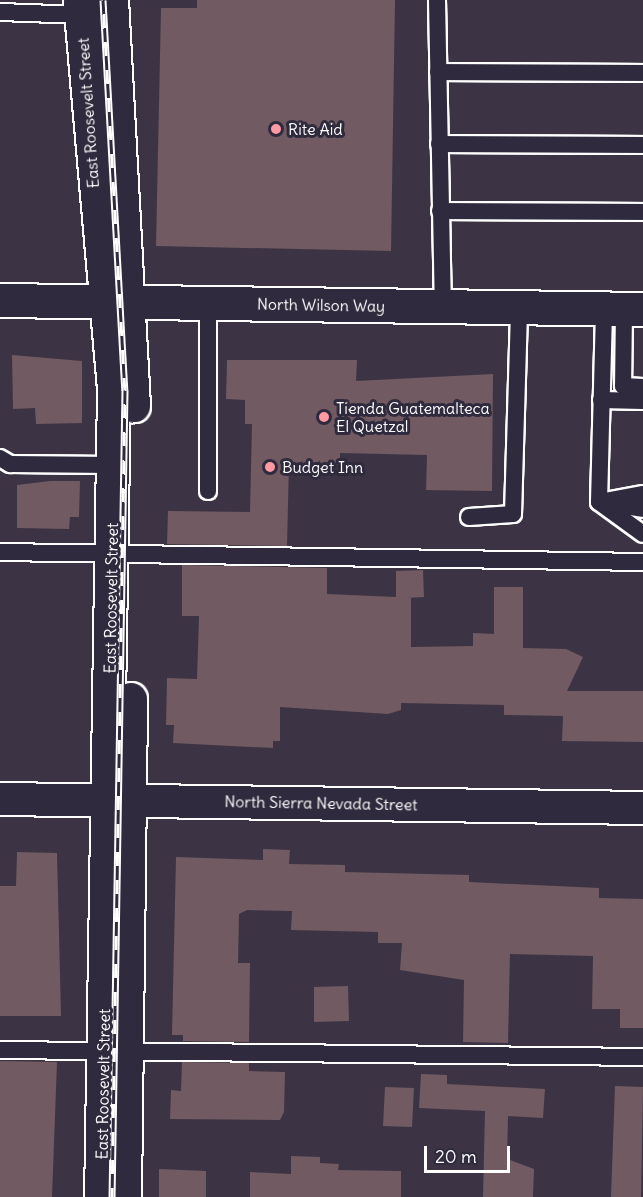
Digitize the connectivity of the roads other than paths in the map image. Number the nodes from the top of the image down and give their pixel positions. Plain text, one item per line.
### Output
1 (112, 0) edge
2 (437, 0) edge
3 (81, 8) edge
4 (0, 12) edge
5 (438, 72) junction
6 (643, 73) edge
7 (439, 144) junction
8 (643, 145) edge
9 (440, 211) junction
10 (643, 212) edge
11 (0, 300) edge
12 (117, 301) junction
13 (208, 303) junction
14 (443, 306) junction
15 (519, 307) junction
16 (624, 309) edge
17 (643, 387) edge
18 (601, 400) junction
19 (643, 401) edge
20 (0, 458) edge
21 (112, 465) junction
22 (208, 491) dead end
23 (643, 494) edge
24 (599, 502) junction
25 (643, 509) edge
26 (469, 517) dead end
27 (643, 534) edge
28 (0, 552) edge
29 (121, 553) junction
30 (643, 562) edge
31 (0, 799) edge
32 (119, 802) junction
33 (643, 808) edge
34 (0, 1050) edge
35 (115, 1053) junction
36 (643, 1057) edge
37 (101, 1197) edge
38 (125, 1197) edge

1 - 12 street, East Roosevelt Street
2 - 5 lane
3 - 4 lane
3 - 12 street, East Roosevelt Street
5 - 6 lane
5 - 7 lane
7 - 8 lane
7 - 9 lane
9 - 10 lane
9 - 14 lane
11 - 12 main road, North Wilson Way
12 - 13 main road, North Wilson Way
12 - 21 street, East Roosevelt Street
12 - 29 street, East Roosevelt Street
13 - 14 main road, North Wilson Way
13 - 22 lane
14 - 15 main road, North Wilson Way
15 - 16 main road, North Wilson Way
15 - 26 lane
16 - 17 lane
16 - 18 lane
18 - 19 lane
18 - 24 lane
20 - 21 lane
21 - 29 street, East Roosevelt Street
23 - 24 lane
24 - 25 lane
24 - 27 lane
28 - 29 lane
29 - 30 lane
29 - 32 street, East Roosevelt Street
31 - 32 street, North Sierra Nevada Street
32 - 33 street, North Sierra Nevada Street
32 - 35 street, East Roosevelt Street
34 - 35 lane
35 - 36 lane
35 - 37 street, East Roosevelt Street
35 - 38 street, East Roosevelt Street

